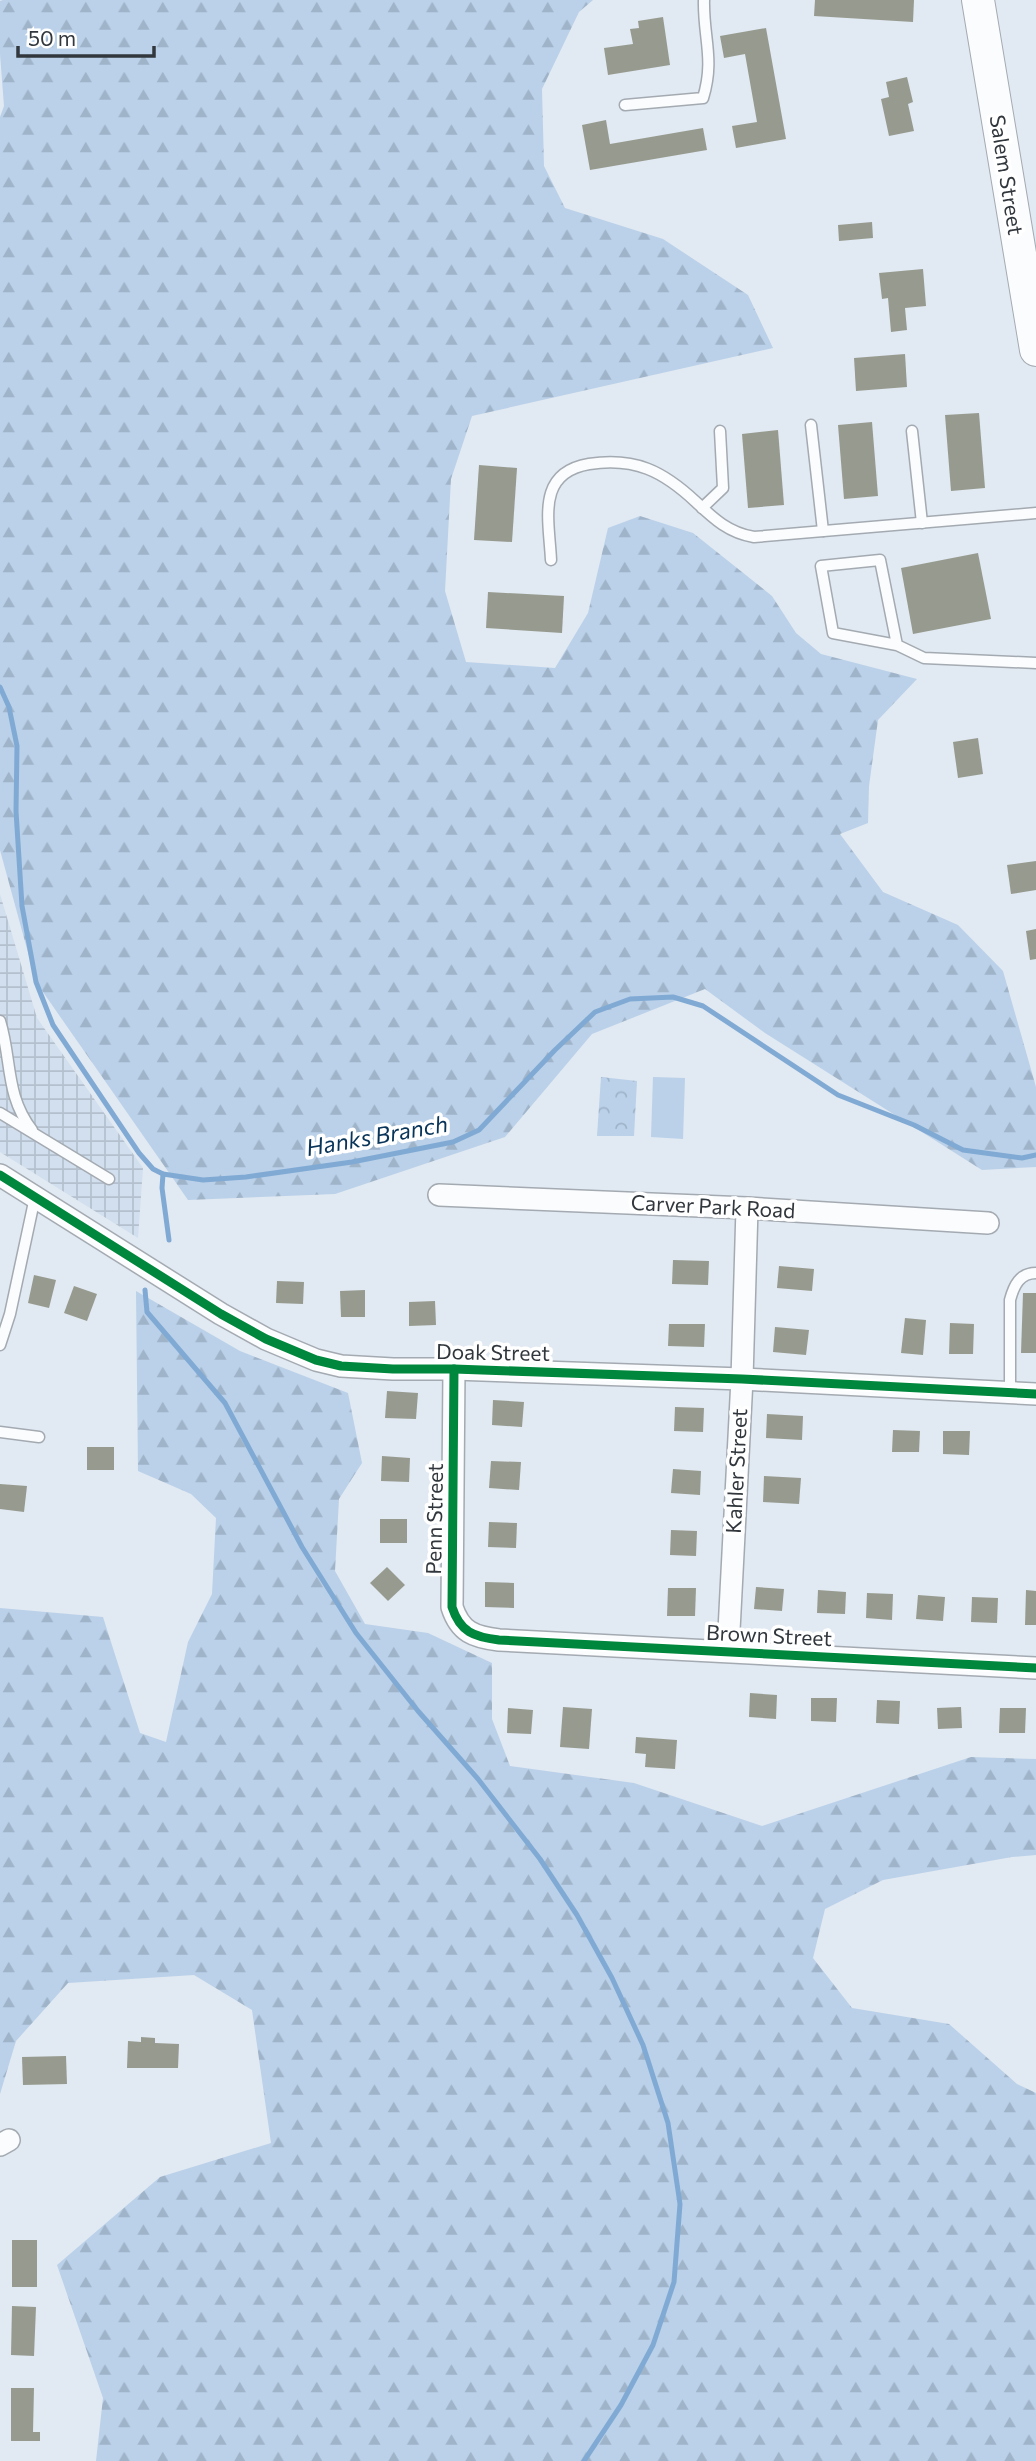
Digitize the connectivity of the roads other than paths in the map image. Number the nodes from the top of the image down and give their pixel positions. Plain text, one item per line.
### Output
1 (704, 0) edge
2 (978, 0) edge
3 (625, 105) dead end
4 (1036, 350) edge
5 (811, 425) dead end
6 (720, 430) dead end
7 (912, 431) dead end
8 (702, 508) junction
9 (1036, 513) edge
10 (922, 523) junction
11 (823, 531) junction
12 (551, 560) dead end
13 (897, 645) junction
14 (1036, 663) edge
15 (0, 1021) edge
16 (0, 1113) edge
17 (36, 1135) junction
18 (0, 1175) edge
19 (109, 1179) dead end
20 (439, 1195) dead end
21 (35, 1197) junction
22 (747, 1208) junction
23 (988, 1223) dead end
24 (1036, 1273) edge
25 (0, 1345) edge
26 (454, 1369) junction
27 (742, 1379) junction
28 (1010, 1392) junction
29 (1036, 1394) edge
30 (0, 1432) edge
31 (39, 1437) dead end
32 (499, 1640) joint
33 (728, 1650) junction
34 (1036, 1668) edge

1 - 3 lane
2 - 4 main road, Salem Street
5 - 11 lane
6 - 8 lane
7 - 10 lane
8 - 11 lane
8 - 12 lane
9 - 10 lane
10 - 11 lane
13 - 13 lane
13 - 14 lane
15 - 17 lane
16 - 17 lane
17 - 19 lane
18 - 21 street, Doak Street
20 - 22 street, Carver Park Road
21 - 25 lane
21 - 26 street, Doak Street
22 - 23 street, Carver Park Road
22 - 27 street, Kahler Street
24 - 28 lane
26 - 27 street, Doak Street
26 - 32 street, Penn Street
27 - 28 street, Doak Street
27 - 33 street, Kahler Street
28 - 29 street, Doak Street
30 - 31 lane
32 - 33 street, Brown Street
33 - 34 street, Brown Street

